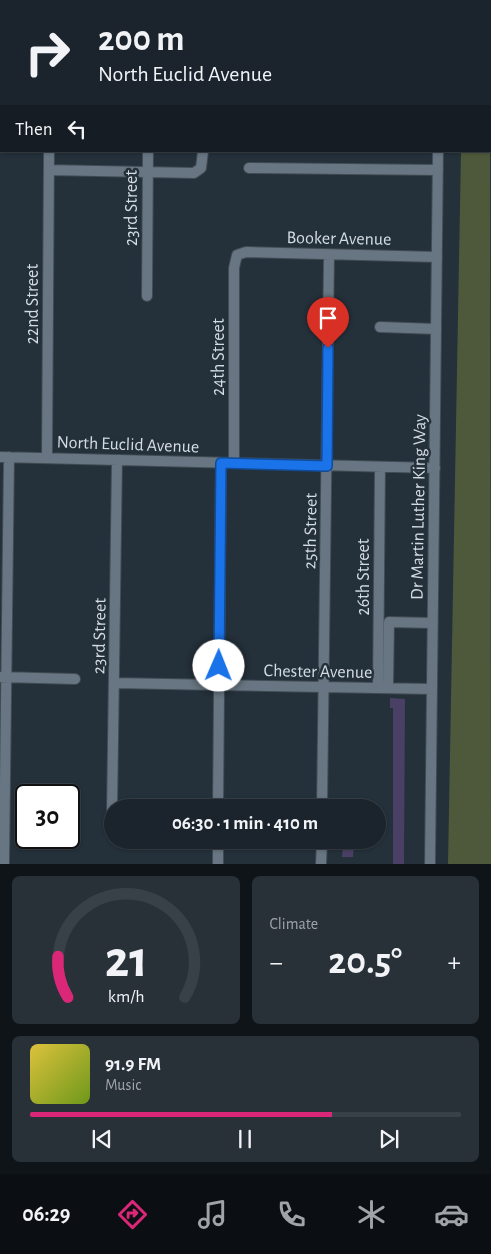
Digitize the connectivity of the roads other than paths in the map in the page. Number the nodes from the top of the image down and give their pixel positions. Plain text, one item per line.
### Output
1 (49, 152) edge
2 (148, 152) edge
3 (203, 152) edge
4 (438, 152) edge
5 (249, 168) dead end
6 (49, 170) junction
7 (438, 170) junction
8 (148, 172) junction
9 (240, 253) joint
10 (329, 255) junction
11 (437, 257) junction
12 (147, 296) dead end
13 (380, 327) dead end
14 (436, 329) junction
15 (5, 457) edge
16 (47, 457) junction
17 (117, 460) junction
18 (221, 463) junction
19 (234, 463) junction
20 (327, 466) junction
21 (380, 467) junction
22 (434, 468) junction
23 (432, 623) junction
24 (3, 677) edge
25 (75, 678) dead end
26 (115, 683) junction
27 (219, 685) junction
28 (324, 687) junction
29 (383, 688) junction
30 (432, 689) junction
31 (112, 799) edge
32 (218, 799) edge
33 (322, 799) edge
34 (218, 849) edge
35 (322, 849) edge
36 (4, 864) edge
37 (218, 864) edge
38 (321, 864) edge
39 (430, 864) edge

1 - 6 street, 22nd Street
2 - 8 street, 23rd Street
3 - 8 street
4 - 7 street, Dr Martin Luther King Way
5 - 7 street
6 - 8 street
6 - 16 street, 22nd Street
7 - 11 street, Dr Martin Luther King Way
8 - 12 street, 23rd Street
9 - 10 street, Booker Avenue
9 - 19 street, 24th Street
10 - 11 street, Booker Avenue
10 - 20 street, 25th Street
11 - 14 street, Dr Martin Luther King Way
13 - 14 street
14 - 22 street, Dr Martin Luther King Way
15 - 16 street, North Euclid Avenue
15 - 24 street
16 - 17 street, North Euclid Avenue
17 - 18 street, North Euclid Avenue
17 - 26 street, 23rd Street
18 - 19 street, North Euclid Avenue
18 - 27 street
19 - 20 street, North Euclid Avenue
20 - 21 street, North Euclid Avenue
20 - 28 street, 25th Street
21 - 22 street, North Euclid Avenue
21 - 29 street, 26th Street
22 - 23 street, Dr Martin Luther King Way
23 - 29 street
23 - 30 street, Dr Martin Luther King Way
24 - 25 street
24 - 36 street
26 - 27 street, Chester Avenue
26 - 31 street, 23rd Street
27 - 28 street, Chester Avenue
27 - 32 street
28 - 29 street, Chester Avenue
28 - 33 street, 25th Street
29 - 30 street, Chester Avenue
30 - 39 street, Dr Martin Luther King Way
34 - 37 street
35 - 38 street

